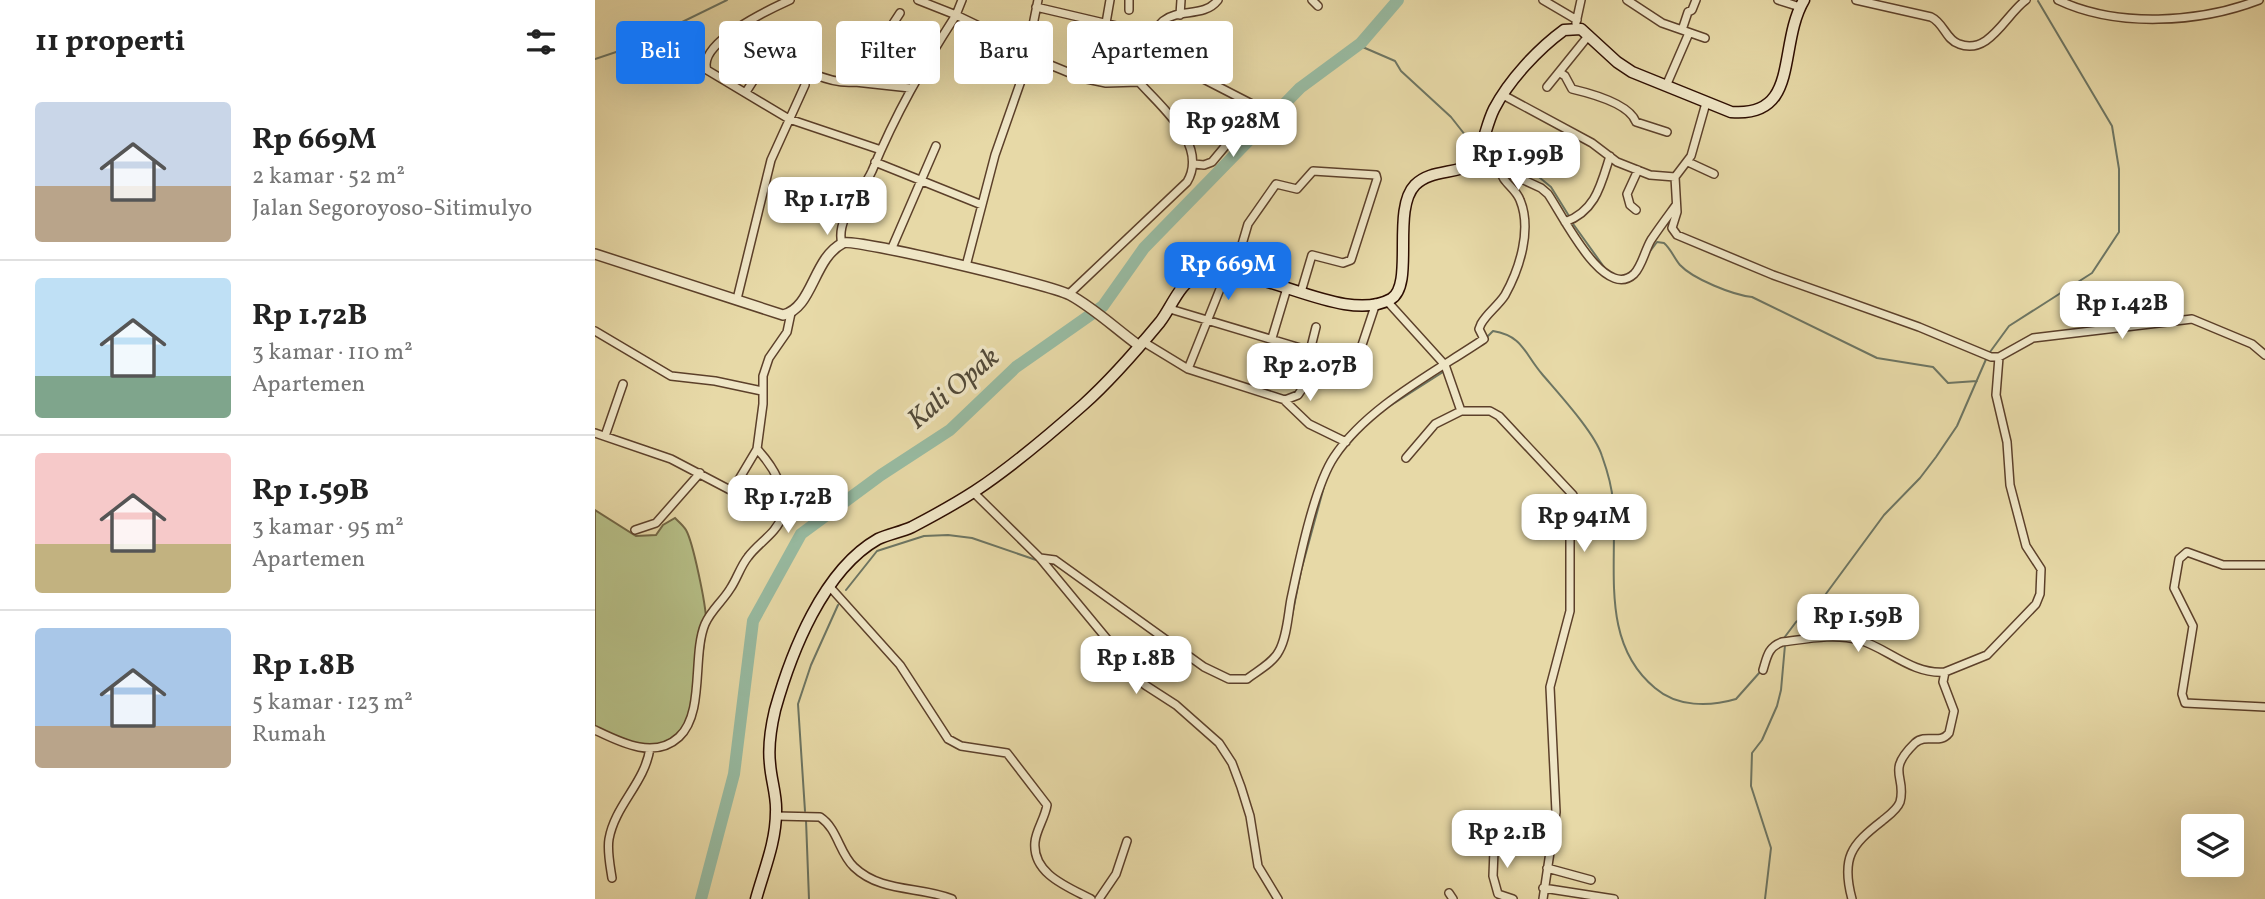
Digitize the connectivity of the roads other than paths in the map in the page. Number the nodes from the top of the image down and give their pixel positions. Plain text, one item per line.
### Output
1 (790, 0) edge
2 (918, 0) edge
3 (962, 0) edge
4 (1110, 0) edge
5 (1129, 0) edge
6 (1181, 0) edge
7 (1218, 0) edge
8 (1543, 0) edge
9 (1581, 0) edge
10 (1627, 0) edge
11 (1696, 0) edge
12 (1778, 0) edge
13 (1856, 0) edge
14 (2026, 0) edge
15 (2057, 0) edge
16 (2259, 0) edge
17 (1037, 3) edge
18 (1802, 4) edge
19 (1129, 10) dead end
20 (901, 13) dead end
21 (956, 15) junction
22 (1180, 15) junction
23 (1087, 19) joint
24 (751, 21) edge
25 (896, 21) edge
26 (968, 21) edge
27 (1035, 21) edge
28 (1096, 21) edge
29 (1106, 21) edge
30 (1163, 21) edge
31 (1576, 24) junction
32 (1686, 32) junction
33 (1589, 35) junction
34 (1705, 38) dead end
35 (719, 43) edge
36 (1559, 72) junction
37 (719, 77) edge
38 (731, 84) edge
39 (752, 84) edge
40 (873, 84) edge
41 (1019, 84) edge
42 (1141, 84) edge
43 (1213, 84) edge
44 (805, 85) dead end
45 (1666, 86) junction
46 (1547, 87) dead end
47 (910, 88) junction
48 (746, 92) junction
49 (1503, 95) junction
50 (1706, 103) junction
51 (789, 119) junction
52 (1667, 132) dead end
53 (936, 146) dead end
54 (881, 150) junction
55 (1610, 156) junction
56 (1476, 158) junction
57 (875, 162) junction
58 (1688, 162) junction
59 (1194, 164) junction
60 (1500, 169) junction
61 (1638, 170) junction
62 (1714, 174) dead end
63 (1675, 177) junction
64 (922, 181) junction
65 (1677, 204) junction
66 (982, 205) junction
67 (1636, 210) dead end
68 (1569, 220) junction
69 (842, 244) junction
70 (1275, 248) dead end
71 (891, 250) junction
72 (595, 254) edge
73 (966, 266) junction
74 (1229, 274) junction
75 (1262, 282) junction
76 (1287, 288) junction
77 (1301, 292) junction
78 (1073, 297) junction
79 (737, 299) junction
80 (1387, 301) junction
81 (1376, 303) junction
82 (1170, 309) junction
83 (791, 313) junction
84 (1206, 319) junction
85 (1316, 327) dead end
86 (595, 331) edge
87 (1272, 338) junction
88 (1140, 343) junction
89 (1310, 351) junction
90 (2265, 355) edge
91 (1992, 356) junction
92 (1319, 363) junction
93 (1445, 365) junction
94 (1188, 369) junction
95 (623, 384) dead end
96 (762, 391) junction
97 (1285, 400) junction
98 (1461, 411) junction
99 (595, 433) edge
100 (605, 436) junction
101 (1346, 442) junction
102 (757, 449) junction
103 (1406, 458) dead end
104 (700, 473) junction
105 (974, 492) junction
106 (635, 530) dead end
107 (1040, 558) junction
108 (2265, 565) edge
109 (830, 587) junction
110 (1763, 670) dead end
111 (1945, 672) junction
112 (2265, 707) edge
113 (595, 730) edge
114 (650, 748) junction
115 (776, 816) junction
116 (1127, 841) dead end
117 (1494, 850) dead end
118 (1547, 868) junction
119 (612, 878) dead end
120 (1591, 880) dead end
121 (1543, 888) junction
122 (1599, 898) edge
123 (756, 899) edge
124 (952, 899) edge
125 (1091, 899) edge
126 (1099, 899) edge
127 (1278, 899) edge
128 (1513, 899) edge
129 (1543, 899) edge
130 (1614, 899) edge
131 (1852, 899) edge

1 - 24 street
2 - 21 street
3 - 21 street
4 - 29 street
5 - 19 street
6 - 22 street
7 - 22 street
8 - 31 street
9 - 31 street
10 - 32 street
11 - 32 street
12 - 18 street
13 - 14 street
15 - 16 street
17 - 23 street
17 - 27 street
18 - 50 main road
20 - 25 street
21 - 26 street
21 - 47 street
22 - 30 street
23 - 28 street
31 - 33 main road
31 - 49 main road
32 - 34 street
32 - 45 street
33 - 36 street
33 - 45 main road
35 - 37 street
36 - 46 street
36 - 52 street
38 - 48 street
39 - 48 street
40 - 47 street
41 - 66 street
42 - 59 street
43 - 59 street
44 - 51 street
45 - 50 main road
47 - 54 street
48 - 51 street
49 - 55 street
49 - 56 main road
50 - 58 street
51 - 54 street
51 - 79 street
53 - 64 street
54 - 57 street
55 - 61 street
55 - 68 street
56 - 60 street
56 - 80 main road
57 - 64 street
57 - 69 street
58 - 62 street
58 - 63 street
59 - 78 street
60 - 68 street
60 - 93 street
61 - 63 street
61 - 67 street
63 - 65 street
64 - 66 street
64 - 71 street
65 - 68 street
65 - 91 street
66 - 73 street
69 - 71 street
69 - 83 street
70 - 75 street
71 - 73 street
72 - 79 street
73 - 78 street
74 - 75 main road
74 - 77 street
74 - 82 main road
74 - 84 street
75 - 76 main road
76 - 77 main road
76 - 87 street
77 - 81 main road
78 - 88 street
79 - 83 street
80 - 81 main road
80 - 93 street
81 - 92 street
82 - 84 street
82 - 88 main road
83 - 96 street
84 - 87 street
84 - 94 street
85 - 89 street
86 - 96 street
87 - 89 street
88 - 94 street
88 - 105 main road
89 - 92 street
90 - 91 street
91 - 111 street
92 - 97 street
93 - 98 street
93 - 101 street
94 - 97 street
95 - 100 street
96 - 102 street
97 - 101 street
98 - 103 street
98 - 118 street
99 - 100 street
100 - 104 street
101 - 107 street
102 - 104 street
102 - 114 street
104 - 106 street
105 - 107 street
105 - 109 main road
107 - 127 street
108 - 112 street
109 - 115 main road
109 - 125 street
110 - 111 street
111 - 131 street
113 - 114 street
114 - 119 street
115 - 123 main road
115 - 124 street
116 - 126 street
117 - 128 street
118 - 120 street
118 - 121 street
121 - 122 street
121 - 129 street
122 - 130 street

